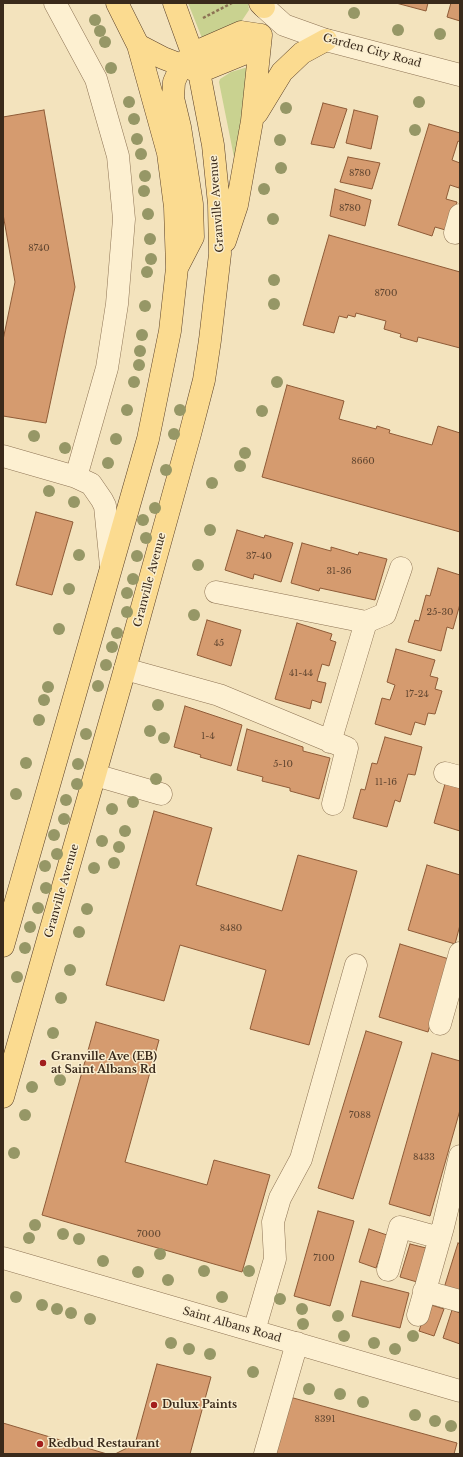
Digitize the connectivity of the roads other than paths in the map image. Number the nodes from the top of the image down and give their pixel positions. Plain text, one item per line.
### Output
1 (55, 3) edge
2 (117, 3) edge
3 (174, 3) edge
4 (263, 4) edge
5 (284, 25) junction
6 (261, 35) junction
7 (326, 40) junction
8 (138, 45) junction
9 (191, 64) junction
10 (460, 75) edge
11 (252, 121) junction
12 (220, 254) junction
13 (177, 268) junction
14 (3, 456) edge
15 (76, 477) junction
16 (111, 568) junction
17 (401, 568) dead end
18 (216, 592) dead end
19 (366, 622) junction
20 (125, 669) junction
21 (330, 742) junction
22 (95, 775) junction
23 (161, 794) dead end
24 (333, 804) dead end
25 (3, 946) edge
26 (459, 960) edge
27 (356, 965) dead end
28 (440, 1024) dead end
29 (3, 1097) edge
30 (459, 1161) edge
31 (440, 1238) junction
32 (3, 1258) edge
33 (388, 1270) dead end
34 (424, 1290) junction
35 (460, 1301) edge
36 (418, 1315) dead end
37 (254, 1331) junction
38 (297, 1343) junction
39 (460, 1391) edge
40 (266, 1454) edge

1 - 15 street
2 - 8 main road
3 - 9 main road
4 - 5 street, Garden City Road
4 - 6 street
5 - 6 street
5 - 7 street, Garden City Road
6 - 9 main road
6 - 11 main road
7 - 10 street, Garden City Road
7 - 11 main road
8 - 9 main road
8 - 13 main road
9 - 12 main road, Granville Avenue
9 - 13 main road
11 - 12 main road
12 - 20 main road, Granville Avenue
13 - 16 main road
14 - 15 street
15 - 16 street
16 - 25 main road
17 - 19 street
18 - 19 street
19 - 21 street
20 - 21 street
20 - 22 main road, Granville Avenue
21 - 24 street
22 - 23 street
22 - 29 main road, Granville Avenue
26 - 28 street
27 - 37 street
30 - 31 street
31 - 33 street
31 - 34 street
32 - 37 street, Saint Albans Road
34 - 35 street
34 - 36 street
37 - 38 street, Saint Albans Road
38 - 39 street, Saint Albans Road
38 - 40 street

